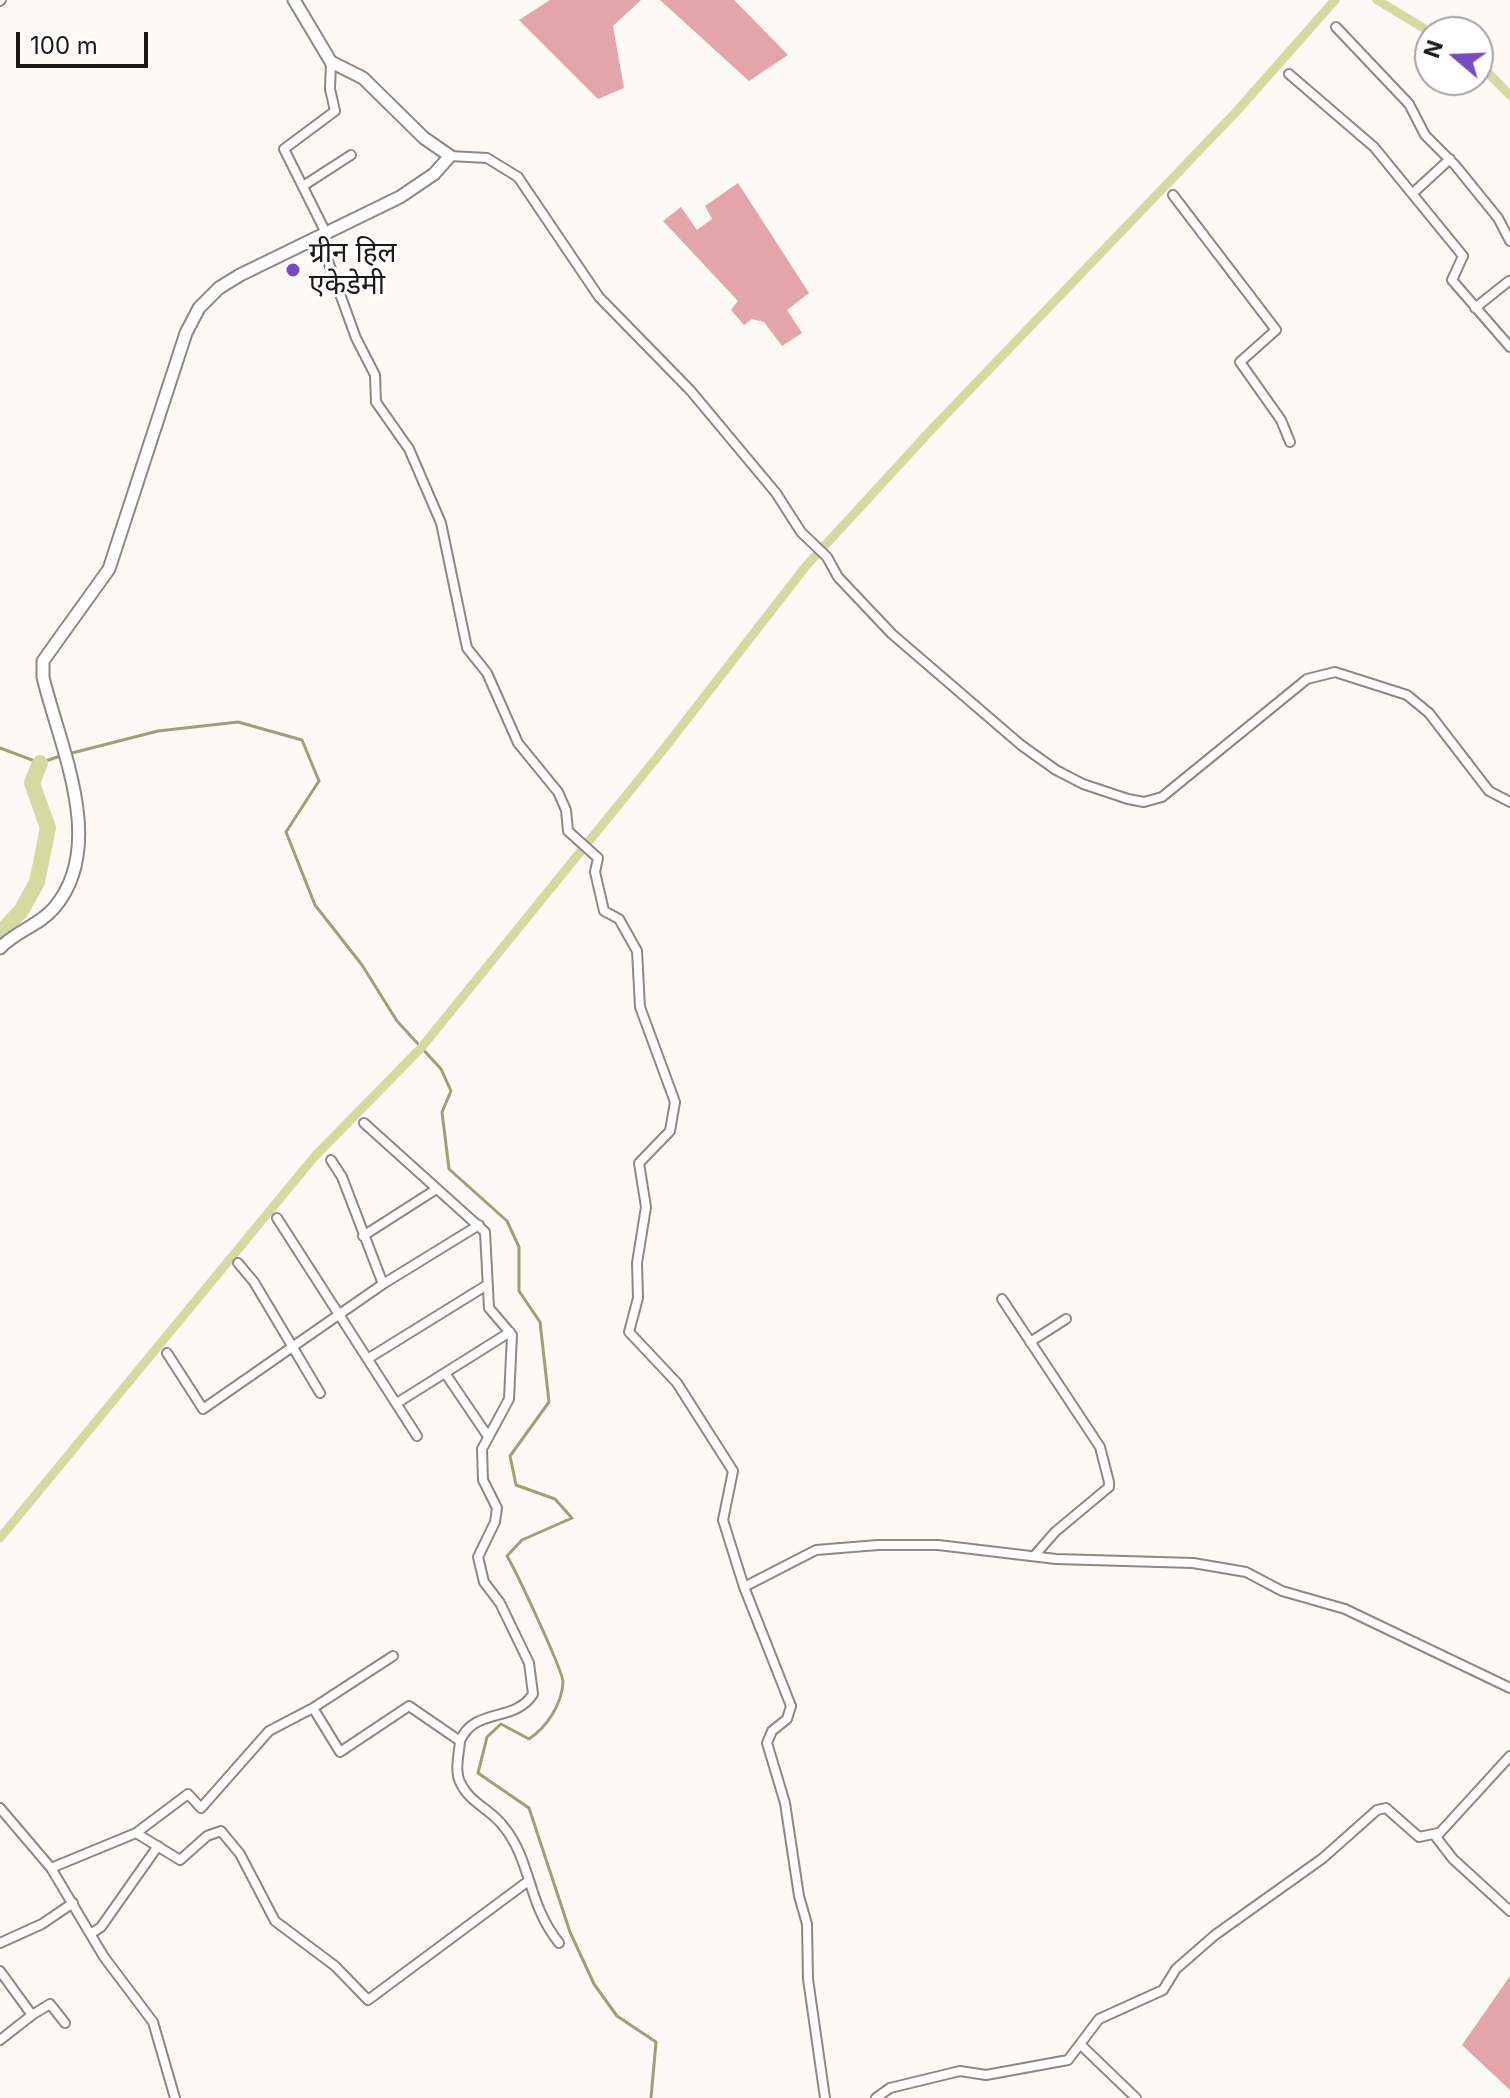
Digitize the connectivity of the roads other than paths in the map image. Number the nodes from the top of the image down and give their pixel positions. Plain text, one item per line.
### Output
1 (294, 0) edge
2 (1336, 27) dead end
3 (331, 62) junction
4 (1289, 74) dead end
5 (351, 155) dead end
6 (450, 156) junction
7 (1450, 159) junction
8 (303, 186) junction
9 (1413, 193) junction
10 (1173, 195) dead end
11 (323, 237) junction
12 (1510, 241) edge
13 (1509, 281) edge
14 (1475, 308) junction
15 (1509, 345) edge
16 (1290, 442) dead end
17 (1510, 802) edge
18 (0, 948) edge
19 (364, 1123) dead end
20 (331, 1160) dead end
21 (435, 1190) junction
22 (277, 1218) dead end
23 (479, 1225) junction
24 (363, 1236) junction
25 (238, 1263) dead end
26 (383, 1284) junction
27 (487, 1285) junction
28 (1002, 1299) dead end
29 (341, 1313) junction
30 (1066, 1319) dead end
31 (510, 1332) junction
32 (1030, 1342) junction
33 (294, 1347) junction
34 (167, 1353) dead end
35 (369, 1358) junction
36 (445, 1373) junction
37 (320, 1393) dead end
38 (397, 1403) junction
39 (487, 1435) junction
40 (417, 1436) dead end
41 (1035, 1555) junction
42 (744, 1587) junction
43 (393, 1656) dead end
44 (1510, 1688) edge
45 (313, 1708) junction
46 (460, 1741) junction
47 (1510, 1756) edge
48 (0, 1808) edge
49 (136, 1833) junction
50 (1438, 1833) junction
51 (158, 1846) junction
52 (51, 1868) junction
53 (527, 1882) junction
54 (73, 1903) junction
55 (1510, 1911) edge
56 (92, 1933) junction
57 (0, 1943) edge
58 (559, 1943) dead end
59 (0, 1971) edge
60 (32, 2015) junction
61 (65, 2023) dead end
62 (0, 2040) edge
63 (1082, 2046) junction
64 (175, 2098) edge
65 (825, 2098) edge
66 (876, 2098) edge
67 (1136, 2098) edge

1 - 3 street
2 - 7 street
3 - 6 street
3 - 8 street
4 - 9 street
5 - 8 street
6 - 11 street
6 - 17 street
7 - 9 street
7 - 12 street
8 - 11 street
9 - 14 street
10 - 16 street
11 - 18 street
11 - 42 street
13 - 14 street
14 - 15 street
19 - 21 street
20 - 24 street
21 - 23 street
21 - 24 street
22 - 29 street
23 - 26 street
23 - 27 street
24 - 26 street
25 - 33 street
26 - 29 street
27 - 31 street
27 - 35 street
28 - 32 street
29 - 33 street
29 - 35 street
30 - 32 street
31 - 36 street
31 - 39 street
32 - 41 street
33 - 34 street
33 - 37 street
35 - 38 street
36 - 38 street
36 - 39 street
38 - 40 street
39 - 46 street
41 - 42 street
41 - 44 street
42 - 65 street
43 - 45 street
45 - 46 street
45 - 49 street
46 - 53 street
47 - 50 street
48 - 52 street
49 - 51 street
49 - 52 street
50 - 55 street
50 - 63 street
51 - 53 street
51 - 56 street
52 - 54 street
53 - 58 street
54 - 56 street
54 - 57 street
56 - 64 street
59 - 60 street
60 - 61 street
60 - 62 street
63 - 66 street
63 - 67 street

